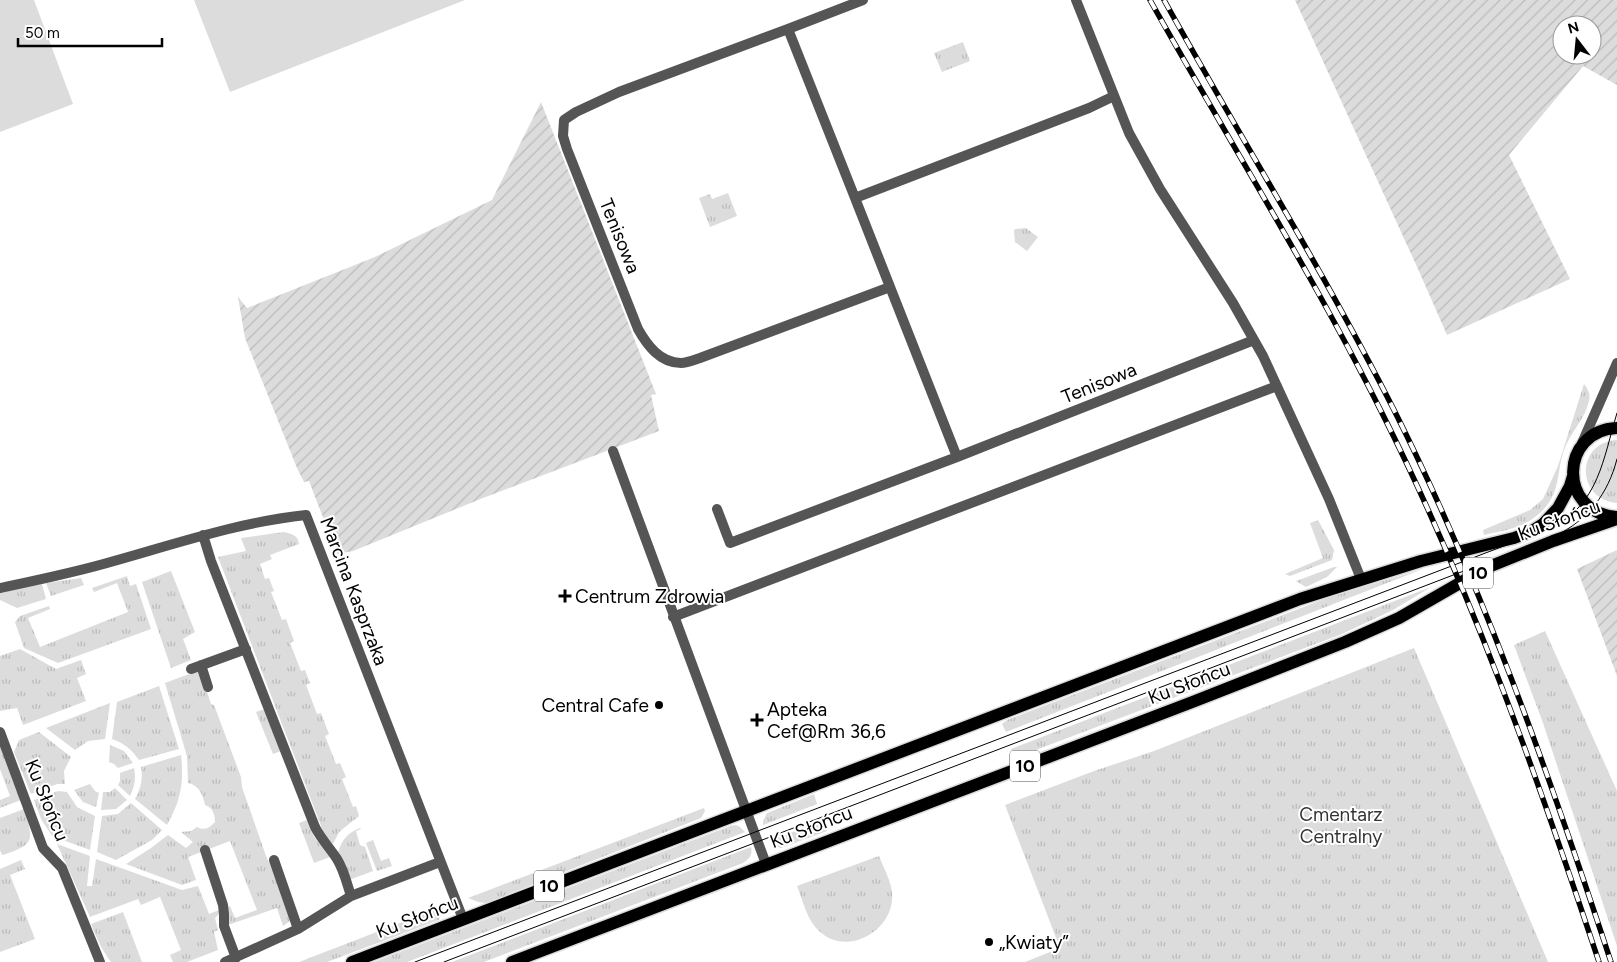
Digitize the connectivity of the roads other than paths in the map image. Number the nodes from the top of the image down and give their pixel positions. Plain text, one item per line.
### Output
1 (863, 0) edge
2 (1076, 0) edge
3 (788, 28) junction
4 (1114, 96) junction
5 (854, 198) junction
6 (890, 286) junction
7 (1254, 340) junction
8 (1617, 363) edge
9 (1277, 386) junction
10 (1617, 428) edge
11 (1580, 447) junction
12 (613, 451) dead end
13 (956, 457) junction
14 (1572, 476) junction
15 (717, 509) dead end
16 (1617, 518) edge
17 (203, 535) junction
18 (1361, 579) junction
19 (0, 588) edge
20 (673, 617) junction
21 (246, 649) junction
22 (201, 665) junction
23 (191, 668) dead end
24 (208, 687) dead end
25 (0, 732) edge
26 (746, 811) junction
27 (205, 850) dead end
28 (274, 860) dead end
29 (440, 862) junction
30 (766, 864) junction
31 (351, 896) junction
32 (463, 920) junction
33 (298, 929) junction
34 (236, 958) junction
35 (100, 962) edge
36 (225, 962) edge
37 (352, 962) edge
38 (512, 962) edge

1 - 3 street, Tenisowa
2 - 4 street
3 - 5 street
3 - 6 street, Tenisowa
4 - 5 street
4 - 7 street
5 - 6 street
6 - 13 street
7 - 9 street
7 - 13 street, Tenisowa
8 - 11 street
9 - 18 street
9 - 20 street
10 - 11 main road
11 - 14 main road, 10
12 - 20 street, Ku Słońcu
13 - 15 street, Tenisowa
14 - 16 main road
14 - 18 main road, Ku Słońcu / 10
16 - 30 main road, Ku Słońcu / 10
17 - 19 street
17 - 21 street
17 - 29 street, Marcina Kasprzaka
18 - 26 main road, Ku Słońcu / 10
20 - 26 street, Ku Słońcu
21 - 22 street
21 - 31 street
22 - 23 street
22 - 24 street
25 - 35 street, Ku Słońcu
26 - 30 street, Ku Słońcu
26 - 32 main road, Ku Słońcu / 10
27 - 34 street
28 - 33 street
29 - 31 street
29 - 32 street, Marcina Kasprzaka
30 - 38 main road, Ku Słońcu / 10
31 - 33 street
32 - 37 main road, Ku Słońcu / 10
33 - 34 street
34 - 36 street

